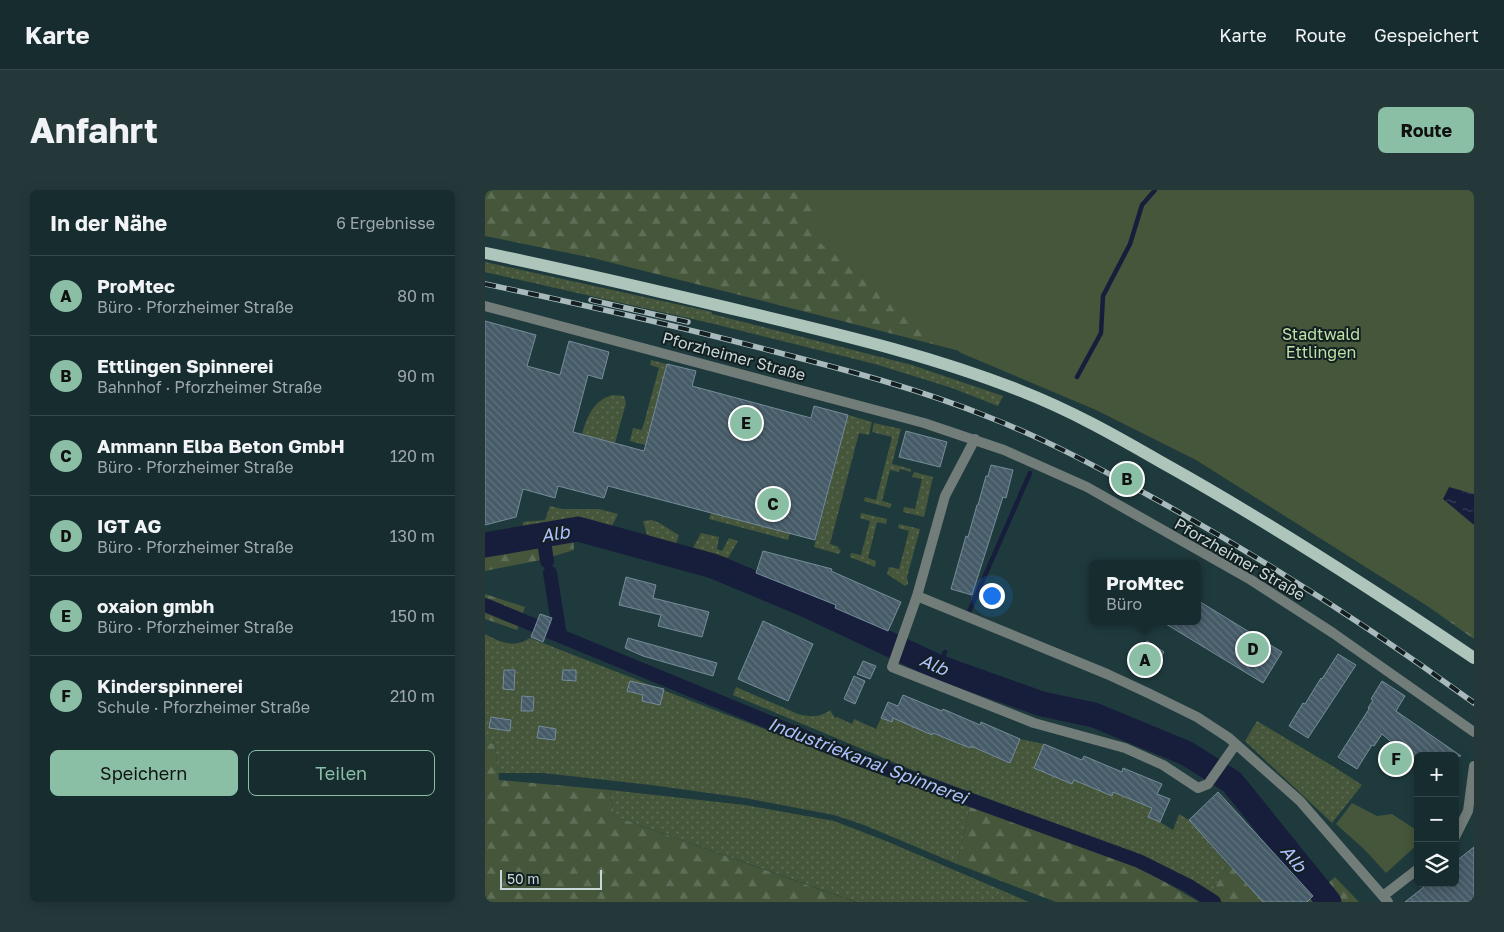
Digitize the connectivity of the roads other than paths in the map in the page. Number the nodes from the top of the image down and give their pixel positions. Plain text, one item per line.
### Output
1 (485, 253) edge
2 (485, 306) edge
3 (975, 439) junction
4 (917, 596) junction
5 (1474, 658) edge
6 (1474, 732) edge
7 (1236, 744) junction
8 (1474, 766) edge
9 (1459, 828) edge
10 (1414, 873) edge
11 (1386, 899) edge

1 - 5 main road
2 - 3 street, Pforzheimer Straße
3 - 4 street
3 - 6 street, Pforzheimer Straße
4 - 7 street
4 - 7 street
7 - 11 street
8 - 9 street
10 - 11 street

